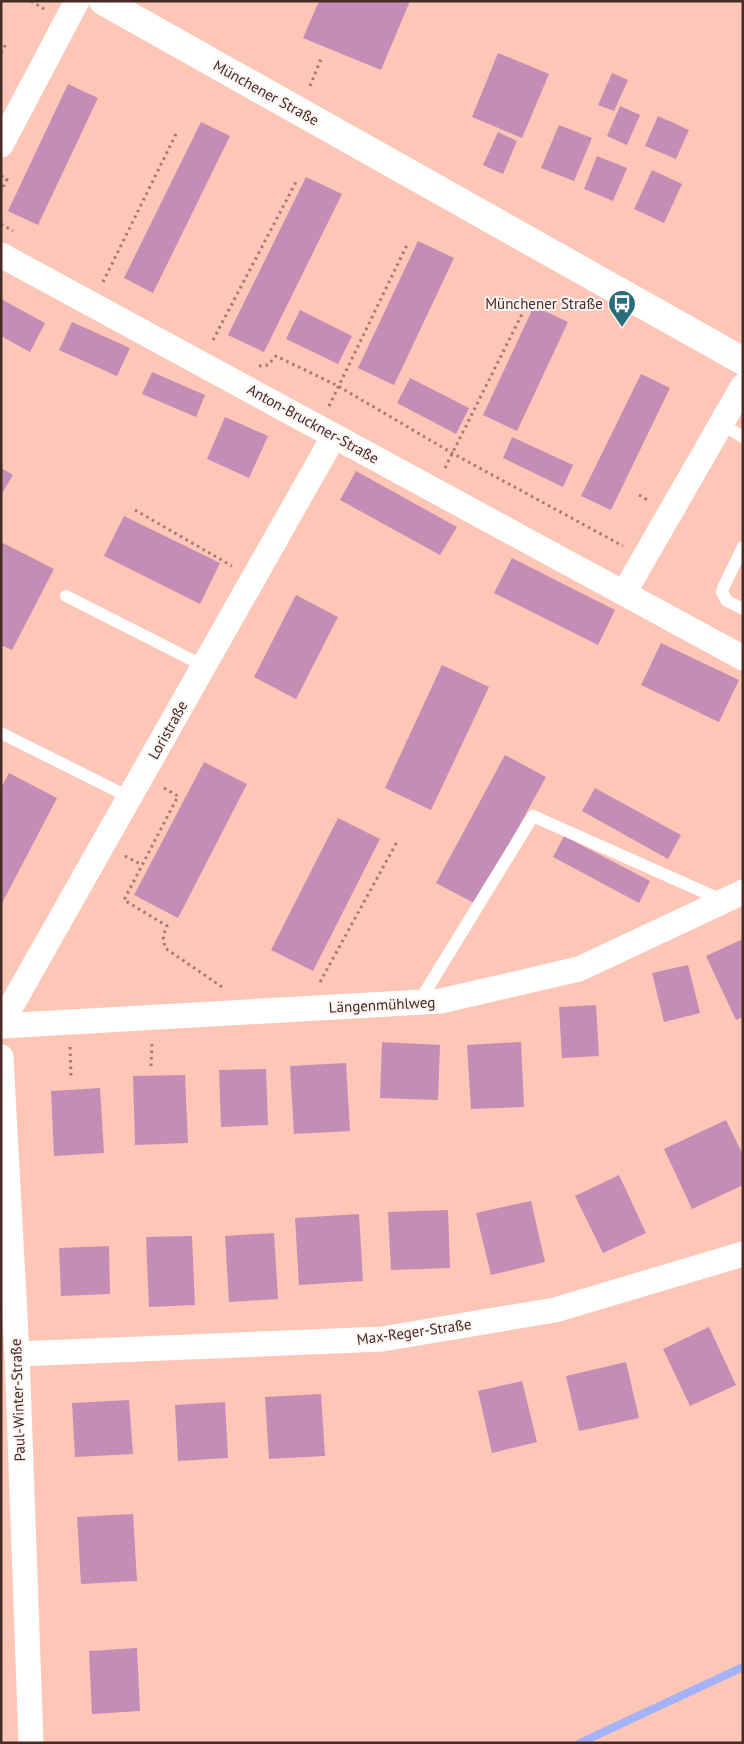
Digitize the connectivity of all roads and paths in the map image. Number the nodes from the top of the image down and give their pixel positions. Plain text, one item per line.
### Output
1 (77, 1) edge
2 (103, 1) edge
3 (6, 44) dead end
4 (1, 53) edge
5 (176, 134) dead end
6 (1, 145) edge
7 (1, 176) edge
8 (296, 182) dead end
9 (1, 191) edge
10 (1, 224) edge
11 (18, 233) dead end
12 (407, 245) dead end
13 (1, 255) edge
14 (95, 277) dead end
15 (104, 281) junction
16 (112, 286) dead end
17 (92, 304) junction
18 (523, 312) dead end
19 (743, 361) edge
20 (201, 363) junction
21 (252, 364) dead end
22 (338, 386) junction
23 (743, 386) edge
24 (721, 424) junction
25 (326, 431) junction
26 (743, 437) edge
27 (452, 453) junction
28 (434, 490) junction
29 (135, 510) dead end
30 (743, 547) edge
31 (628, 549) dead end
32 (253, 578) junction
33 (624, 593) junction
34 (66, 596) dead end
35 (743, 610) edge
36 (743, 658) edge
37 (204, 666) junction
38 (1, 733) edge
39 (142, 776) junction
40 (129, 797) junction
41 (398, 840) dead end
42 (734, 897) edge
43 (419, 1003) junction
44 (305, 1009) junction
45 (258, 1012) junction
46 (1, 1025) edge
47 (1, 1057) edge
48 (743, 1254) edge
49 (17, 1354) junction
50 (31, 1743) edge

1 - 6 street
2 - 19 main road, Münchener Straße
3 - 4 path
5 - 15 path
7 - 9 path
8 - 20 path
10 - 11 path
12 - 22 path
13 - 17 street, Anton-Bruckner-Straße
14 - 15 path
15 - 16 path
15 - 17 path
17 - 20 street, Anton-Bruckner-Straße
18 - 27 path
20 - 25 street, Anton-Bruckner-Straße
21 - 22 path
22 - 25 path
22 - 27 path
23 - 24 street
24 - 26 lane
24 - 33 street
25 - 28 street, Anton-Bruckner-Straße
25 - 32 street, Loristraße
27 - 28 path
27 - 31 path
28 - 33 street, Anton-Bruckner-Straße
29 - 32 path
30 - 35 lane
32 - 37 street, Loristraße
33 - 36 street, Anton-Bruckner-Straße
34 - 37 lane
37 - 39 street, Loristraße
38 - 40 lane
39 - 40 street, Loristraße
39 - 45 path
40 - 46 street, Loristraße
41 - 44 path
42 - 43 street, Längenmühlweg
42 - 43 lane
43 - 44 street, Längenmühlweg
44 - 45 street, Längenmühlweg
45 - 46 street, Längenmühlweg
47 - 49 street, Paul-Winter-Straße
48 - 49 street, Max-Reger-Straße
49 - 50 street, Paul-Winter-Straße

